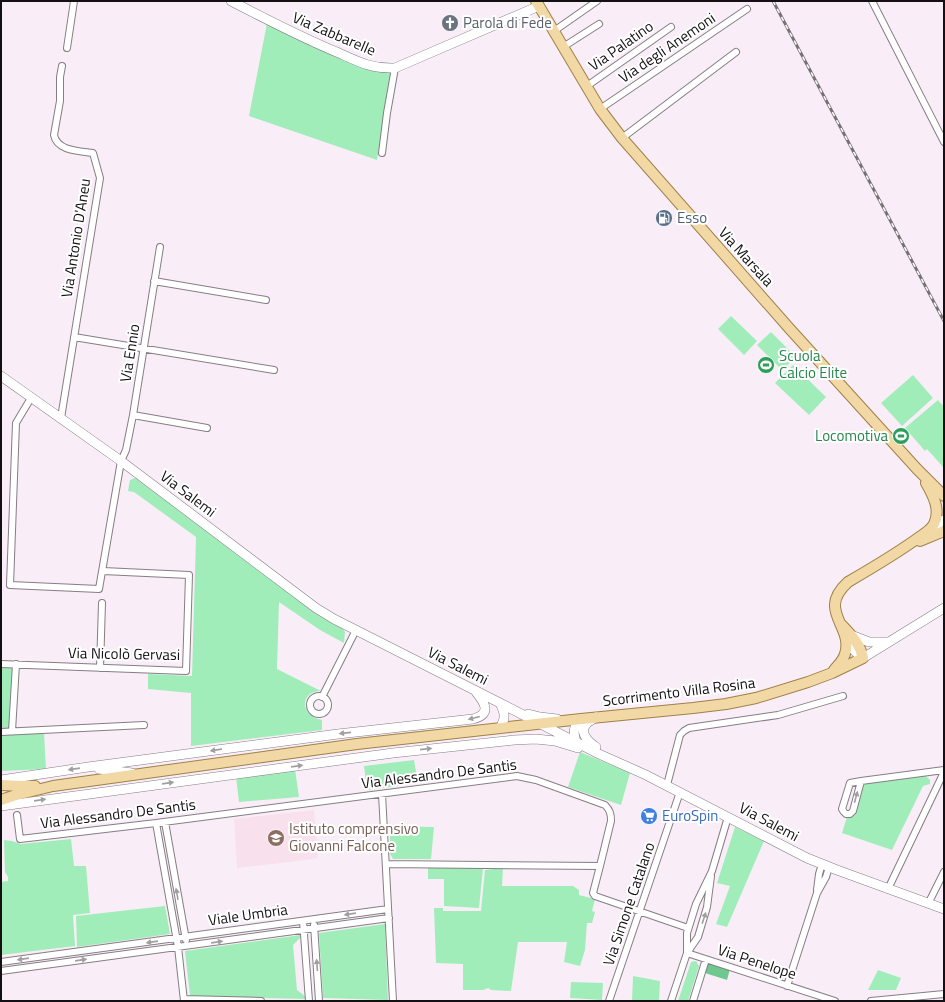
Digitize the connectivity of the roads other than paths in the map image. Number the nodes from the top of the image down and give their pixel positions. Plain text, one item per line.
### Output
1 (74, 1) edge
2 (230, 1) edge
3 (597, 1) edge
4 (872, 1) edge
5 (537, 3) edge
6 (747, 9) dead end
7 (599, 24) dead end
8 (671, 27) dead end
9 (554, 31) junction
10 (563, 47) junction
11 (67, 48) dead end
12 (736, 52) dead end
13 (62, 66) dead end
14 (395, 68) junction
15 (586, 86) junction
16 (600, 109) junction
17 (622, 138) junction
18 (944, 142) edge
19 (382, 153) dead end
20 (160, 247) dead end
21 (154, 281) junction
22 (266, 300) dead end
23 (74, 337) junction
24 (143, 349) junction
25 (274, 370) dead end
26 (1, 376) edge
27 (31, 398) junction
28 (133, 415) junction
29 (61, 418) junction
30 (207, 428) dead end
31 (122, 461) junction
32 (917, 470) junction
33 (944, 496) edge
34 (944, 520) edge
35 (932, 528) junction
36 (944, 531) edge
37 (904, 548) junction
38 (102, 571) junction
39 (102, 603) dead end
40 (944, 608) edge
41 (356, 630) junction
42 (849, 637) junction
43 (889, 642) junction
44 (863, 658) junction
45 (1, 664) edge
46 (16, 664) junction
47 (100, 668) junction
48 (832, 673) junction
49 (474, 689) junction
50 (843, 696) dead end
51 (322, 697) dead end
52 (500, 702) junction
53 (514, 710) junction
54 (596, 717) junction
55 (577, 719) junction
56 (540, 724) junction
57 (144, 725) dead end
58 (500, 728) junction
59 (12, 731) junction
60 (1, 732) edge
61 (576, 742) junction
62 (357, 744) junction
63 (393, 753) junction
64 (599, 754) junction
65 (614, 760) junction
66 (88, 767) junction
67 (944, 771) edge
68 (138, 774) junction
69 (1, 780) edge
70 (860, 781) junction
71 (1, 785) edge
72 (666, 785) junction
73 (53, 786) junction
74 (680, 792) junction
75 (382, 794) junction
76 (1, 800) edge
77 (1, 806) edge
78 (17, 815) dead end
79 (728, 817) junction
80 (164, 822) junction
81 (156, 823) junction
82 (386, 864) junction
83 (600, 866) junction
84 (825, 866) junction
85 (712, 871) junction
86 (944, 872) edge
87 (175, 880) junction
88 (167, 882) junction
89 (888, 889) junction
90 (928, 904) junction
91 (944, 908) edge
92 (388, 909) junction
93 (640, 912) junction
94 (389, 918) junction
95 (313, 919) junction
96 (303, 921) junction
97 (314, 928) junction
98 (688, 928) junction
99 (304, 930) junction
100 (185, 937) junction
101 (177, 938) junction
102 (187, 946) junction
103 (112, 947) junction
104 (178, 947) junction
105 (687, 953) junction
106 (53, 955) junction
107 (113, 956) junction
108 (706, 959) junction
109 (1, 962) edge
110 (54, 964) junction
111 (2, 971) edge
112 (787, 986) junction
113 (944, 994) edge
114 (200, 999) junction
115 (184, 1000) edge
116 (192, 1001) edge
117 (261, 1001) edge
118 (309, 1001) edge
119 (319, 1001) edge
120 (393, 1001) edge
121 (609, 1001) edge
122 (671, 1001) edge
123 (693, 1001) edge
124 (835, 1001) edge
125 (871, 1001) edge

1 - 11 street
2 - 14 street, Via Zabbarelle
3 - 9 street
4 - 18 street
5 - 9 main road, Via Marsala
5 - 14 street, Via Zabbarelle
6 - 16 street, Via degli Anemoni
7 - 10 street
8 - 15 street, Via Palatino
9 - 10 main road, Via Marsala
10 - 15 main road, Via Marsala
12 - 17 street
13 - 23 street, Via Antonio D'Aneu
14 - 19 street
15 - 16 main road, Via Marsala
16 - 17 main road, Via Marsala
17 - 32 main road, Via Marsala
20 - 21 street, Via Ennio
21 - 22 street
21 - 24 street, Via Ennio
23 - 24 street
23 - 29 street, Via Antonio D'Aneu
24 - 25 street
24 - 28 street, Via Ennio
26 - 27 street, Via Salemi
27 - 29 street, Via Salemi
27 - 38 street, Via Ennio
28 - 30 street
28 - 31 street, Via Ennio
29 - 31 street, Via Salemi
31 - 38 street, Via Ennio
31 - 41 street, Via Salemi
32 - 33 main road, Via Marsala
32 - 35 main road
34 - 35 street
35 - 37 main road
36 - 37 main road
37 - 42 main road
38 - 47 street, Via Nicolò Gervasi
39 - 47 street
40 - 43 street, Scorrimento Villa Rosina
41 - 49 street, Via Salemi
41 - 51 street
42 - 43 street
42 - 44 main road
42 - 48 main road
43 - 44 street, Scorrimento Villa Rosina
44 - 48 main road, Scorrimento Villa Rosina
45 - 46 street, Via Nicolò Gervasi
46 - 47 street, Via Nicolò Gervasi
46 - 59 street
48 - 54 main road, Scorrimento Villa Rosina
49 - 52 street, Via Salemi
49 -> 66 street
50 - 72 street
52 - 53 street, Via Salemi
52 - 58 street
53 - 55 street
53 - 56 street, Via Salemi
54 - 55 main road, Scorrimento Villa Rosina
54 - 65 street
55 - 56 main road, Scorrimento Villa Rosina
55 - 61 street
56 - 58 main road, Scorrimento Villa Rosina
56 - 61 street, Via Salemi
57 - 59 street
58 - 62 main road, Scorrimento Villa Rosina
59 - 60 street
61 - 64 street, Via Salemi
62 - 63 street
62 - 68 main road, Scorrimento Villa Rosina
63 -> 64 street
77 -> 63 street
64 - 65 street, Via Salemi
65 - 72 street, Via Salemi
66 - 68 street
66 -> 69 street
67 - 70 street
67 - 89 street
68 - 73 main road, Scorrimento Villa Rosina
70 -> 70 street
71 - 73 main road
72 - 74 street, Via Salemi
73 - 76 main road
74 - 79 street, Via Salemi
74 - 93 street, Via Simone Catalano
75 - 80 street, Via Alessandro De Santis
75 - 82 street
75 - 83 street, Via Alessandro De Santis
78 - 81 street, Via Alessandro De Santis
79 - 84 street, Via Salemi
79 - 85 street
80 - 81 street, Via Alessandro De Santis
80 - 87 street
81 - 88 street
82 - 83 street
82 - 92 street
83 - 93 street
84 - 89 street, Via Salemi
84 - 112 street
85 - 98 street
105 -> 85 street
86 - 90 street
87 - 88 street
100 -> 87 street
88 - 101 street
89 - 90 street, Via Salemi
90 - 91 street, Via Salemi
92 - 94 street
92 -> 95 street, Viale Umbria
93 - 98 street
93 - 121 street, Via Simone Catalano
94 - 97 street, Viale Umbria
94 - 120 street
95 - 96 street, Viale Umbria
95 - 97 street
96 - 99 street
96 - 100 street, Viale Umbria
97 - 99 street, Viale Umbria
119 -> 97 street
98 - 105 street
102 -> 99 street, Viale Umbria
99 - 118 street
100 - 101 street, Viale Umbria
100 - 102 street
101 -> 103 street, Viale Umbria
101 - 104 street
102 - 104 street, Viale Umbria
103 - 106 street, Viale Umbria
103 - 107 street
104 - 107 street, Viale Umbria
104 - 115 street
105 - 108 street, Via Penelope
105 - 122 street
106 -> 109 street, Viale Umbria
106 - 110 street
110 -> 107 street, Viale Umbria
108 - 112 street, Via Penelope
108 - 123 street
109 - 111 street, Viale Umbria
110 - 111 street, Viale Umbria
112 - 124 street, Via Penelope
113 - 125 street
114 - 115 street
114 - 116 street
114 - 117 street

